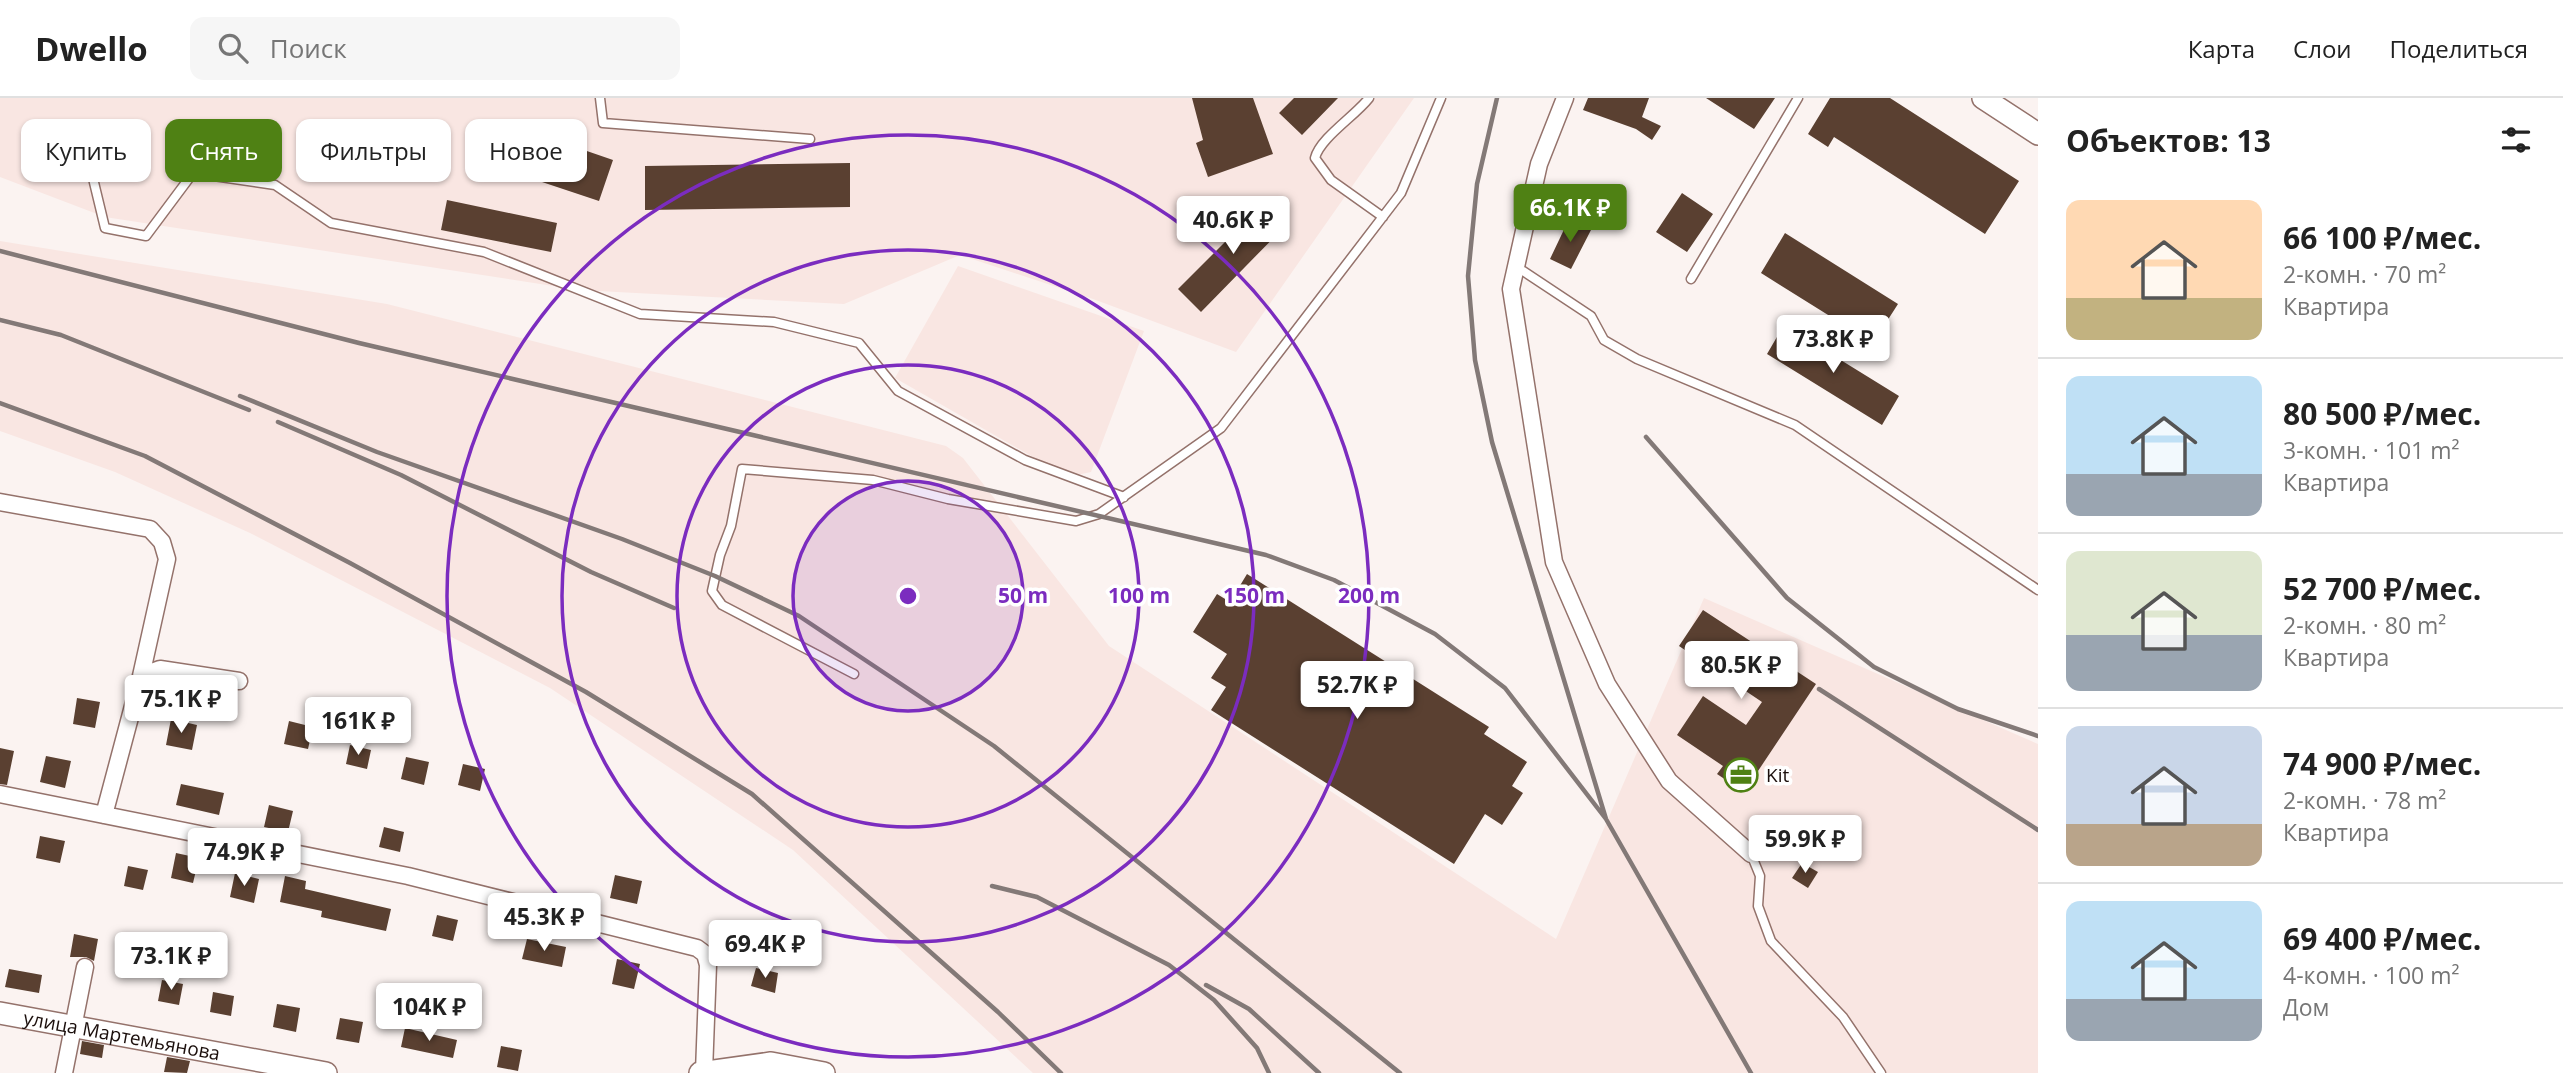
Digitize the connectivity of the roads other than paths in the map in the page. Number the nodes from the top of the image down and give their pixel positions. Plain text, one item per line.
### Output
1 (600, 98) edge
2 (1369, 98) edge
3 (1441, 98) edge
4 (1565, 98) edge
5 (1798, 98) edge
6 (1983, 98) edge
7 (2038, 134) edge
8 (810, 139) dead end
9 (94, 182) edge
10 (1383, 217) junction
11 (1517, 267) junction
12 (1691, 279) dead end
13 (1124, 497) junction
14 (0, 502) edge
15 (2038, 590) edge
16 (855, 674) dead end
17 (141, 676) junction
18 (239, 681) dead end
19 (0, 794) edge
20 (104, 815) junction
21 (1751, 854) joint
22 (85, 967) dead end
23 (0, 1013) edge
24 (74, 1027) junction
25 (702, 1072) edge
26 (64, 1073) edge
27 (326, 1073) edge
28 (824, 1073) edge
29 (1881, 1073) edge

1 - 8 lane
2 - 10 lane
3 - 10 lane
4 - 11 street
5 - 12 lane
6 - 7 street
9 - 13 lane
10 - 13 lane
11 - 15 lane
11 - 21 street
13 - 16 lane
14 - 17 street
17 - 18 street
17 - 20 street
19 - 20 street
20 - 25 street
21 - 29 lane
22 - 24 street
23 - 24 street, улица Мартемьянова
24 - 26 street
24 - 27 street, улица Мартемьянова
25 - 28 street

